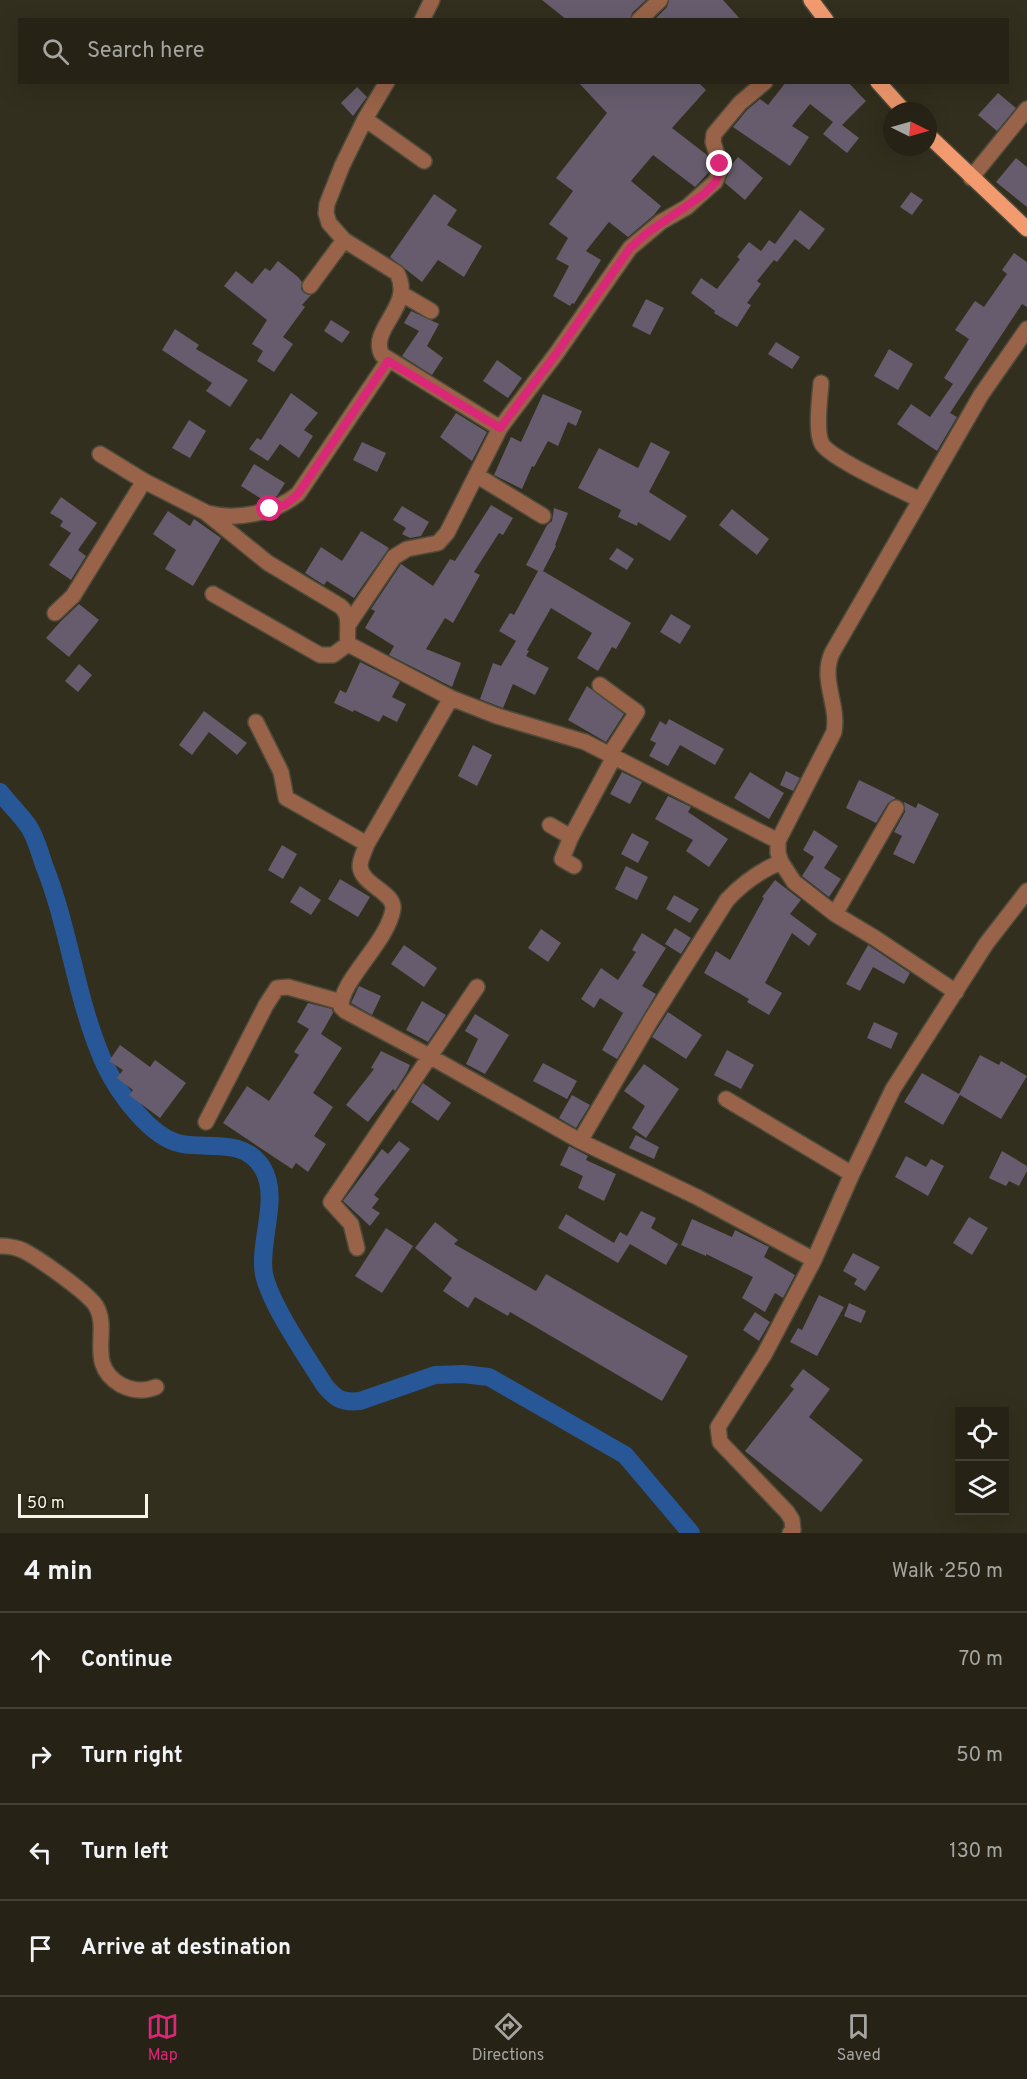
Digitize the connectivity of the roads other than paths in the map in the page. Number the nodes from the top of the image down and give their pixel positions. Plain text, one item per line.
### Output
1 (432, 0) edge
2 (660, 0) edge
3 (812, 0) edge
4 (423, 18) edge
5 (641, 18) edge
6 (825, 18) edge
7 (386, 84) edge
8 (763, 84) edge
9 (880, 84) edge
10 (896, 102) edge
11 (1027, 110) edge
12 (365, 119) junction
13 (937, 144) edge
14 (424, 161) dead end
15 (971, 178) junction
16 (1027, 229) edge
17 (344, 240) junction
18 (310, 286) dead end
19 (402, 294) junction
20 (431, 311) dead end
21 (1027, 329) edge
22 (388, 361) junction
23 (821, 383) dead end
24 (500, 428) junction
25 (100, 454) dead end
26 (476, 475) junction
27 (144, 481) junction
28 (920, 500) junction
29 (205, 512) junction
30 (543, 516) dead end
31 (213, 594) dead end
32 (55, 613) dead end
33 (348, 626) junction
34 (348, 644) junction
35 (600, 685) dead end
36 (451, 698) junction
37 (256, 722) dead end
38 (612, 755) junction
39 (896, 808) dead end
40 (550, 825) dead end
41 (571, 837) junction
42 (778, 842) junction
43 (367, 844) junction
44 (781, 862) junction
45 (574, 866) dead end
46 (1027, 891) edge
47 (835, 914) junction
48 (477, 987) dead end
49 (956, 992) junction
50 (341, 1002) junction
51 (429, 1056) junction
52 (726, 1100) dead end
53 (206, 1122) dead end
54 (580, 1141) junction
55 (852, 1174) junction
56 (0, 1245) edge
57 (357, 1248) dead end
58 (814, 1260) junction
59 (156, 1387) dead end
60 (790, 1533) edge

1 - 4 street
2 - 5 street
3 - 6 main road
7 - 12 street
8 - 24 street
9 - 10 main road
11 - 15 street
12 - 14 street
12 - 17 street
13 - 15 main road
15 - 16 main road
17 - 18 street
17 - 19 street
19 - 20 street
19 - 22 street
21 - 28 street
22 - 24 street
22 - 29 street
23 - 28 street
24 - 26 street
25 - 27 street
26 - 30 street
26 - 33 street
27 - 29 street
27 - 32 street
28 - 42 street
29 - 33 street
31 - 34 street
33 - 34 street
34 - 36 street
35 - 38 street
36 - 38 street
36 - 43 street
37 - 43 street
38 - 41 street
38 - 42 street
39 - 47 street
40 - 41 street
41 - 45 street
42 - 44 street
43 - 50 street
44 - 47 street
44 - 54 street
46 - 49 street
47 - 49 street
48 - 51 street
49 - 55 street
50 - 51 street
50 - 53 street
51 - 54 street
51 - 57 street
52 - 55 street
54 - 58 street
55 - 58 street
56 - 59 street
58 - 60 street

